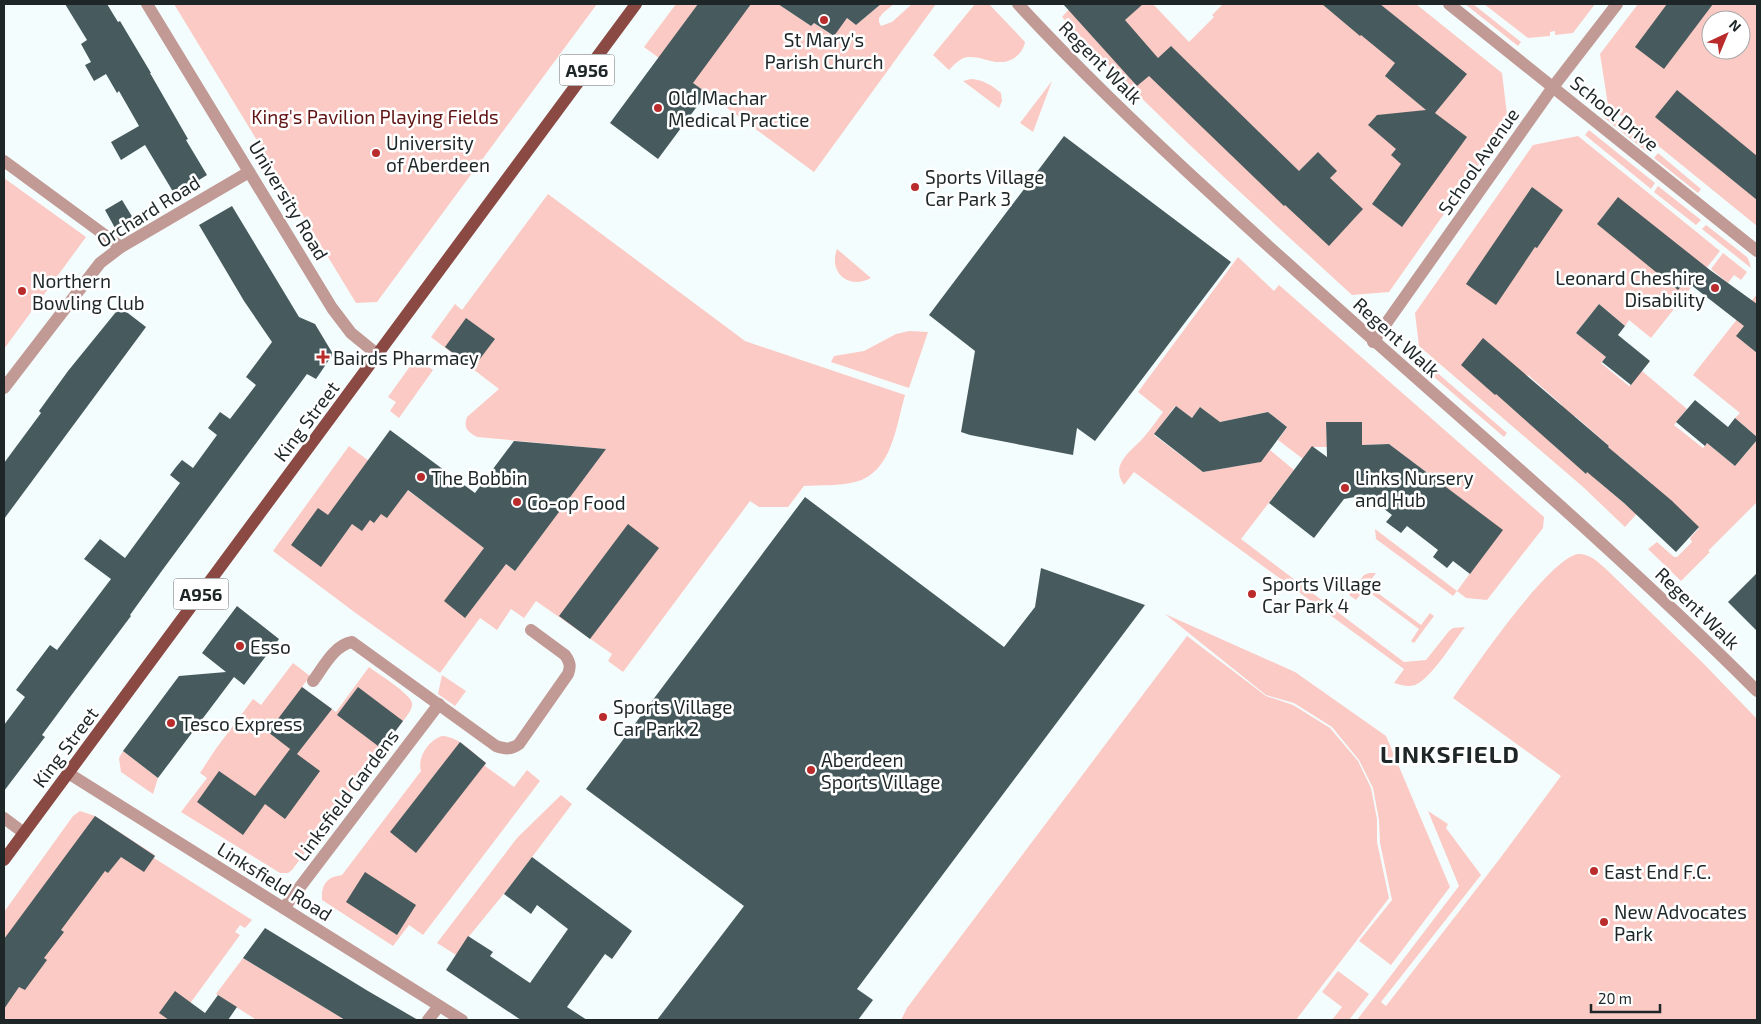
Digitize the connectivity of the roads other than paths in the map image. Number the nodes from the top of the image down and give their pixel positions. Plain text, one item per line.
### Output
1 (147, 4) edge
2 (636, 4) edge
3 (1018, 4) edge
4 (1449, 4) edge
5 (1617, 4) edge
6 (1553, 87) junction
7 (4, 161) edge
8 (249, 172) junction
9 (121, 247) junction
10 (1757, 251) edge
11 (1373, 342) junction
12 (378, 355) junction
13 (4, 388) edge
14 (531, 630) dead end
15 (313, 681) dead end
16 (1757, 691) edge
17 (439, 704) junction
18 (68, 773) junction
19 (4, 818) edge
20 (24, 833) junction
21 (4, 860) edge
22 (284, 908) junction
23 (439, 1006) junction
24 (428, 1020) edge
25 (462, 1020) edge

1 - 8 street, University Road
2 - 12 main road, King Street / A956
3 - 11 street, Regent Walk
4 - 6 street, School Drive
5 - 6 street, School Avenue
6 - 10 street, School Drive
6 - 11 street, School Avenue
7 - 9 street
8 - 9 street, Orchard Road
8 - 12 street, University Road
9 - 13 street, Orchard Road
11 - 16 street, Regent Walk
12 - 18 main road, King Street / A956
14 - 17 street
15 - 17 street
17 - 22 street, Linksfield Gardens
18 - 20 main road, King Street / A956
18 - 22 street, Linksfield Road
19 - 20 street
20 - 21 main road, King Street / A956
22 - 23 street, Linksfield Road
23 - 24 street
23 - 25 street, Linksfield Road

